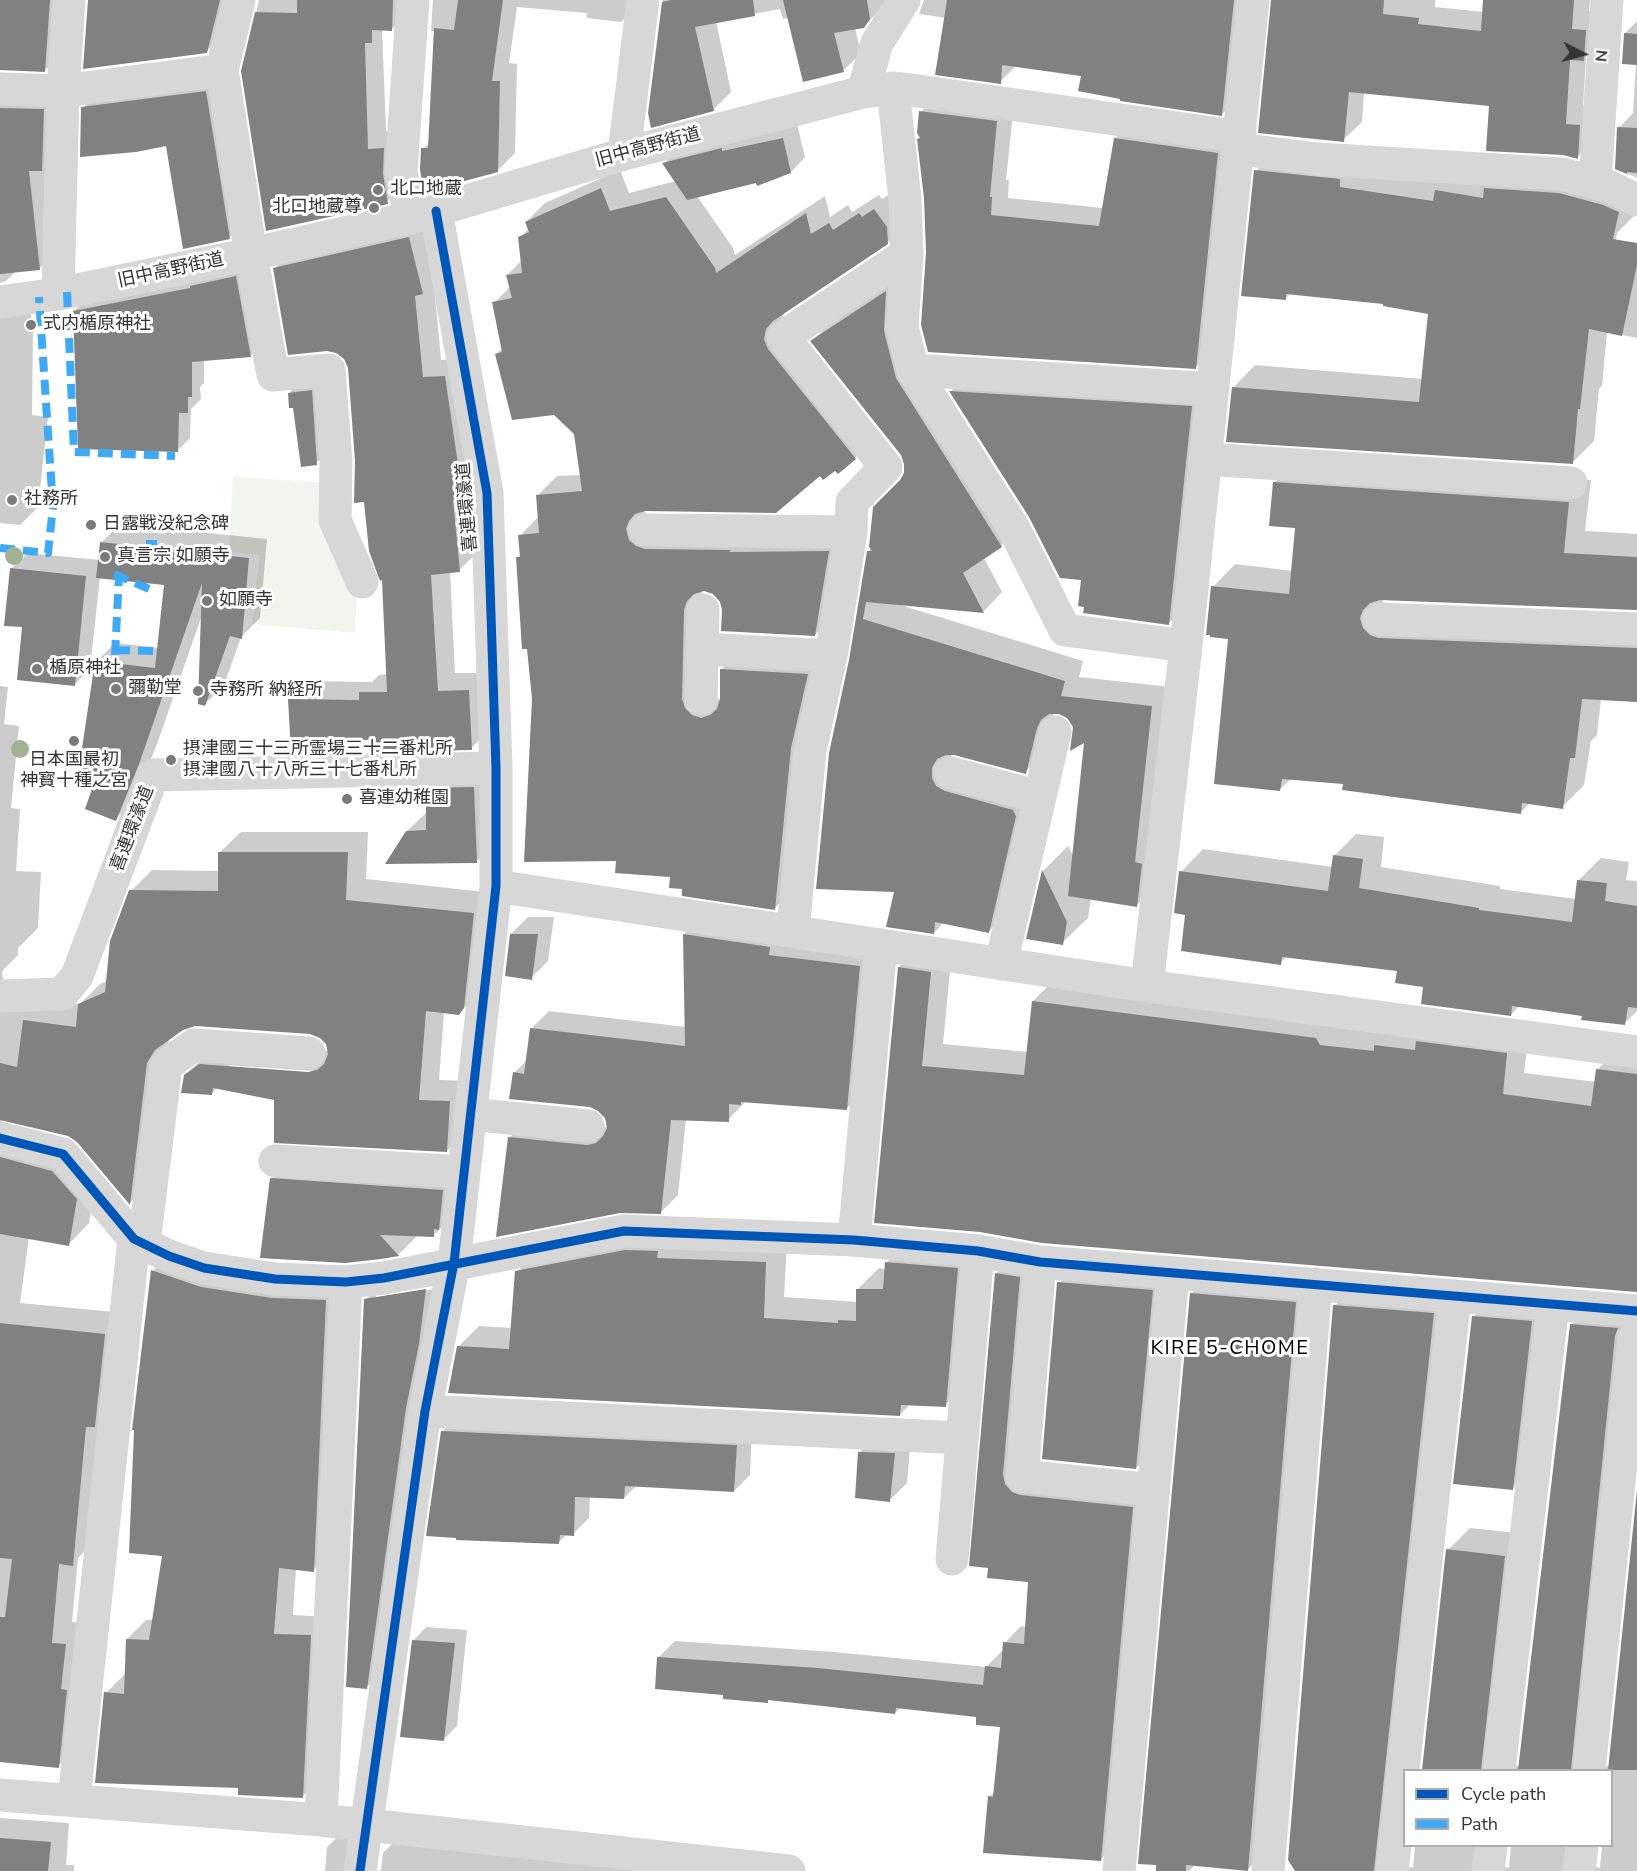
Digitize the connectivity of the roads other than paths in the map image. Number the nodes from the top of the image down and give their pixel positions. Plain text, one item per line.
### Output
1 (69, 0) edge
2 (239, 0) edge
3 (413, 0) edge
4 (643, 0) edge
5 (904, 0) edge
6 (1253, 0) edge
7 (1607, 0) edge
8 (222, 70) junction
9 (0, 89) edge
10 (63, 90) junction
11 (878, 90) junction
12 (1239, 143) junction
13 (624, 154) junction
14 (1595, 183) junction
15 (1637, 200) edge
16 (423, 214) junction
17 (251, 254) junction
18 (907, 254) junction
19 (58, 294) junction
20 (0, 302) edge
21 (913, 370) junction
22 (1213, 389) junction
23 (1205, 459) junction
24 (1570, 483) dead end
25 (645, 530) dead end
26 (851, 532) junction
27 (362, 582) dead end
28 (703, 610) dead end
29 (1379, 619) dead end
30 (1637, 629) edge
31 (1186, 646) junction
32 (702, 649) junction
33 (831, 656) junction
34 (701, 699) dead end
35 (1055, 732) dead end
36 (496, 768) junction
37 (950, 773) dead end
38 (1039, 797) junction
39 (496, 886) junction
40 (793, 931) junction
41 (881, 945) junction
42 (1001, 964) junction
43 (1147, 986) junction
44 (0, 996) edge
45 (1637, 1052) edge
46 (309, 1053) dead end
47 (471, 1114) junction
48 (588, 1126) dead end
49 (0, 1138) edge
50 (275, 1161) dead end
51 (464, 1172) junction
52 (854, 1240) junction
53 (139, 1241) junction
54 (978, 1251) junction
55 (1040, 1262) junction
56 (453, 1263) junction
57 (1173, 1273) junction
58 (346, 1282) junction
59 (1316, 1284) junction
60 (1455, 1296) junction
61 (1553, 1304) junction
62 (1637, 1311) edge
63 (1637, 1336) edge
64 (425, 1411) junction
65 (961, 1438) junction
66 (1154, 1490) junction
67 (952, 1559) dead end
68 (1403, 1769) edge
69 (1499, 1769) edge
70 (1589, 1769) edge
71 (1403, 1771) edge
72 (0, 1795) edge
73 (74, 1800) junction
74 (321, 1820) junction
75 (367, 1825) junction
76 (1491, 1847) edge
77 (1582, 1847) edge
78 (360, 1871) edge
79 (789, 1871) edge
80 (1119, 1871) edge
81 (1268, 1871) edge
82 (1392, 1871) edge
83 (1488, 1871) edge
84 (1579, 1871) edge

1 - 10 street
2 - 8 street
3 - 16 street, 喜連環濠道
4 - 13 street
5 - 11 street
6 - 12 street
7 - 14 street
8 - 10 street
8 - 17 street
9 - 10 street
10 - 19 street
11 - 12 street, 旧中高野街道
11 - 13 street, 旧中高野街道
11 - 18 street
12 - 14 street, 旧中高野街道
12 - 22 street
13 - 16 street, 旧中高野街道
14 - 15 street, 旧中高野街道
16 - 17 street, 旧中高野街道
16 - 36 street, 喜連環濠道
17 - 19 street, 旧中高野街道
17 - 27 street
18 - 21 street
18 - 26 street
19 - 20 street, 旧中高野街道
21 - 22 street
21 - 31 street
22 - 23 street
23 - 24 street
23 - 31 street
25 - 26 street
26 - 33 street
28 - 32 street
29 - 30 street
31 - 43 street
32 - 33 street
32 - 34 street
33 - 40 street
35 - 38 street
36 - 39 street
36 - 44 street, 喜連環濠道
37 - 38 street
38 - 42 street
39 - 40 street
39 - 47 street
40 - 41 street
41 - 42 street
41 - 52 street
42 - 43 street
43 - 45 street
46 - 53 street
47 - 48 street
47 - 51 street
49 - 53 street
50 - 51 street
51 - 56 street
52 - 54 street
52 - 56 street
53 - 58 street
53 - 73 street
54 - 55 street
54 - 65 street
55 - 57 street
55 - 66 street
56 - 58 street
56 - 64 street
57 - 59 street
57 - 66 street
58 - 74 street
59 - 60 street
59 - 81 street
60 - 61 street
60 - 68 street
61 - 62 street
61 - 69 street
63 - 70 street
64 - 65 street
64 - 75 street
65 - 67 street
66 - 80 street
71 - 82 street
72 - 73 street
73 - 74 street
74 - 75 street
75 - 78 street
75 - 79 street
76 - 83 street
77 - 84 street

